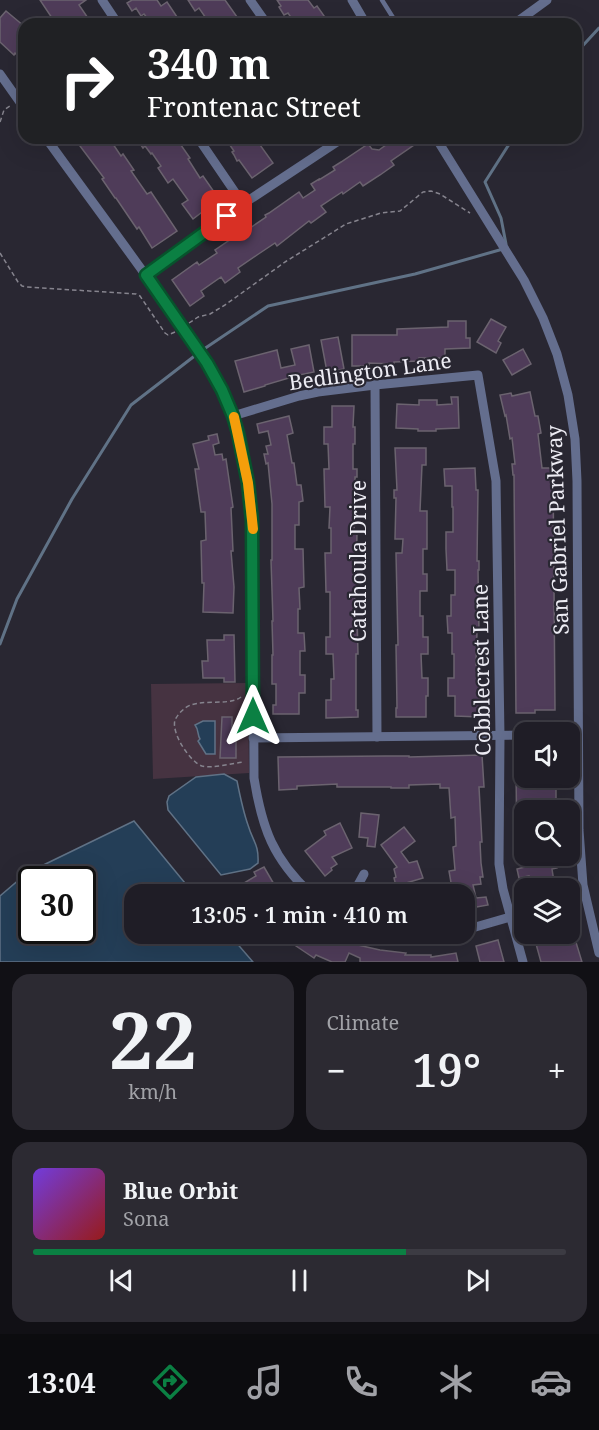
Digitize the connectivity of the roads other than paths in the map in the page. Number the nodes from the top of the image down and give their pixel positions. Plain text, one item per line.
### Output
1 (102, 0) edge
2 (250, 0) edge
3 (351, 0) edge
4 (382, 0) edge
5 (547, 0) edge
6 (114, 18) edge
7 (263, 18) edge
8 (362, 18) edge
9 (393, 18) edge
10 (522, 18) edge
11 (0, 74) edge
12 (18, 99) edge
13 (50, 144) edge
14 (202, 144) edge
15 (334, 144) edge
16 (440, 144) edge
17 (243, 204) junction
18 (146, 275) junction
19 (478, 375) joint
20 (375, 385) junction
21 (233, 416) junction
22 (574, 722) edge
23 (514, 735) edge
24 (500, 736) junction
25 (377, 737) junction
26 (253, 738) junction
27 (577, 788) edge
28 (364, 874) dead end
29 (300, 884) edge
30 (358, 884) edge
31 (510, 917) junction
32 (475, 927) edge
33 (599, 952) edge
34 (523, 962) edge

1 - 6 street
2 - 7 street
3 - 8 street
4 - 9 lane
5 - 10 street
11 - 12 street
13 - 18 street
14 - 17 street
15 - 17 street
16 - 22 street, San Gabriel Parkway
17 - 18 street
18 - 21 street
19 - 20 street, Bedlington Lane
19 - 24 street, Cobblecrest Lane
20 - 21 street, Bedlington Lane
20 - 25 street, Catahoula Drive
21 - 26 street
23 - 24 street
24 - 25 street
24 - 31 street, Cobblecrest Lane
25 - 26 street
26 - 29 street
27 - 33 street, San Gabriel Parkway
28 - 30 street
31 - 32 street
31 - 34 street, Cobblecrest Lane

